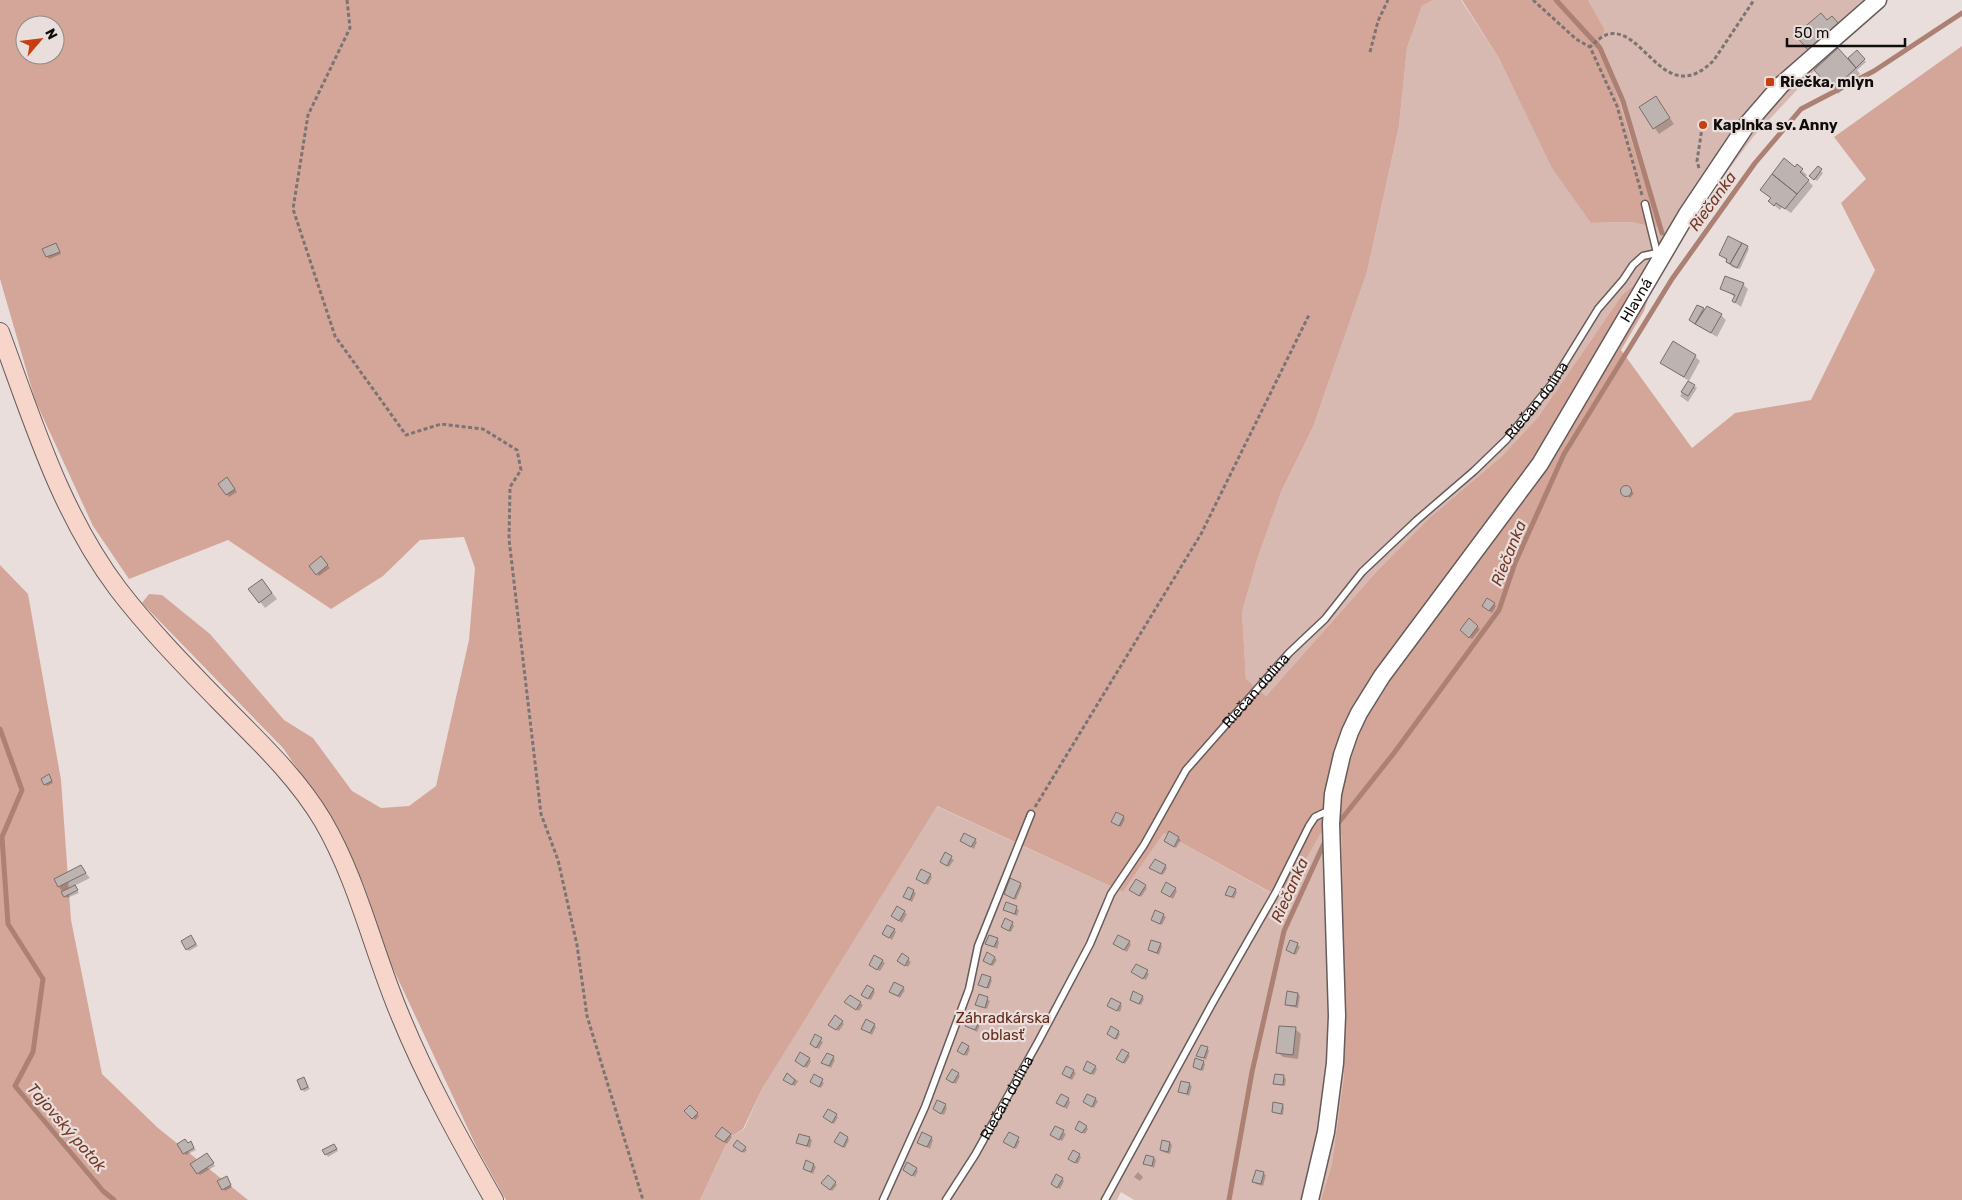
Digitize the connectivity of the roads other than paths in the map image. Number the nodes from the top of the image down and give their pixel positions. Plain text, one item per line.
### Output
1 (1878, 0) edge
2 (1645, 204) road end
3 (1659, 255) junction
4 (0, 332) edge
5 (1612, 342) joint
6 (1031, 814) road end
7 (1331, 823) junction
8 (494, 1200) edge
9 (883, 1200) edge
10 (946, 1200) edge
11 (1105, 1200) edge
12 (1310, 1200) edge

1 - 3 street, Hlavná
2 - 3 lane
3 - 5 street, Hlavná
3 - 10 lane, Riečan dolina
4 - 8 main road
5 - 7 street, Riečan dolina
6 - 9 lane
7 - 11 lane
7 - 12 street, Riečan dolina

